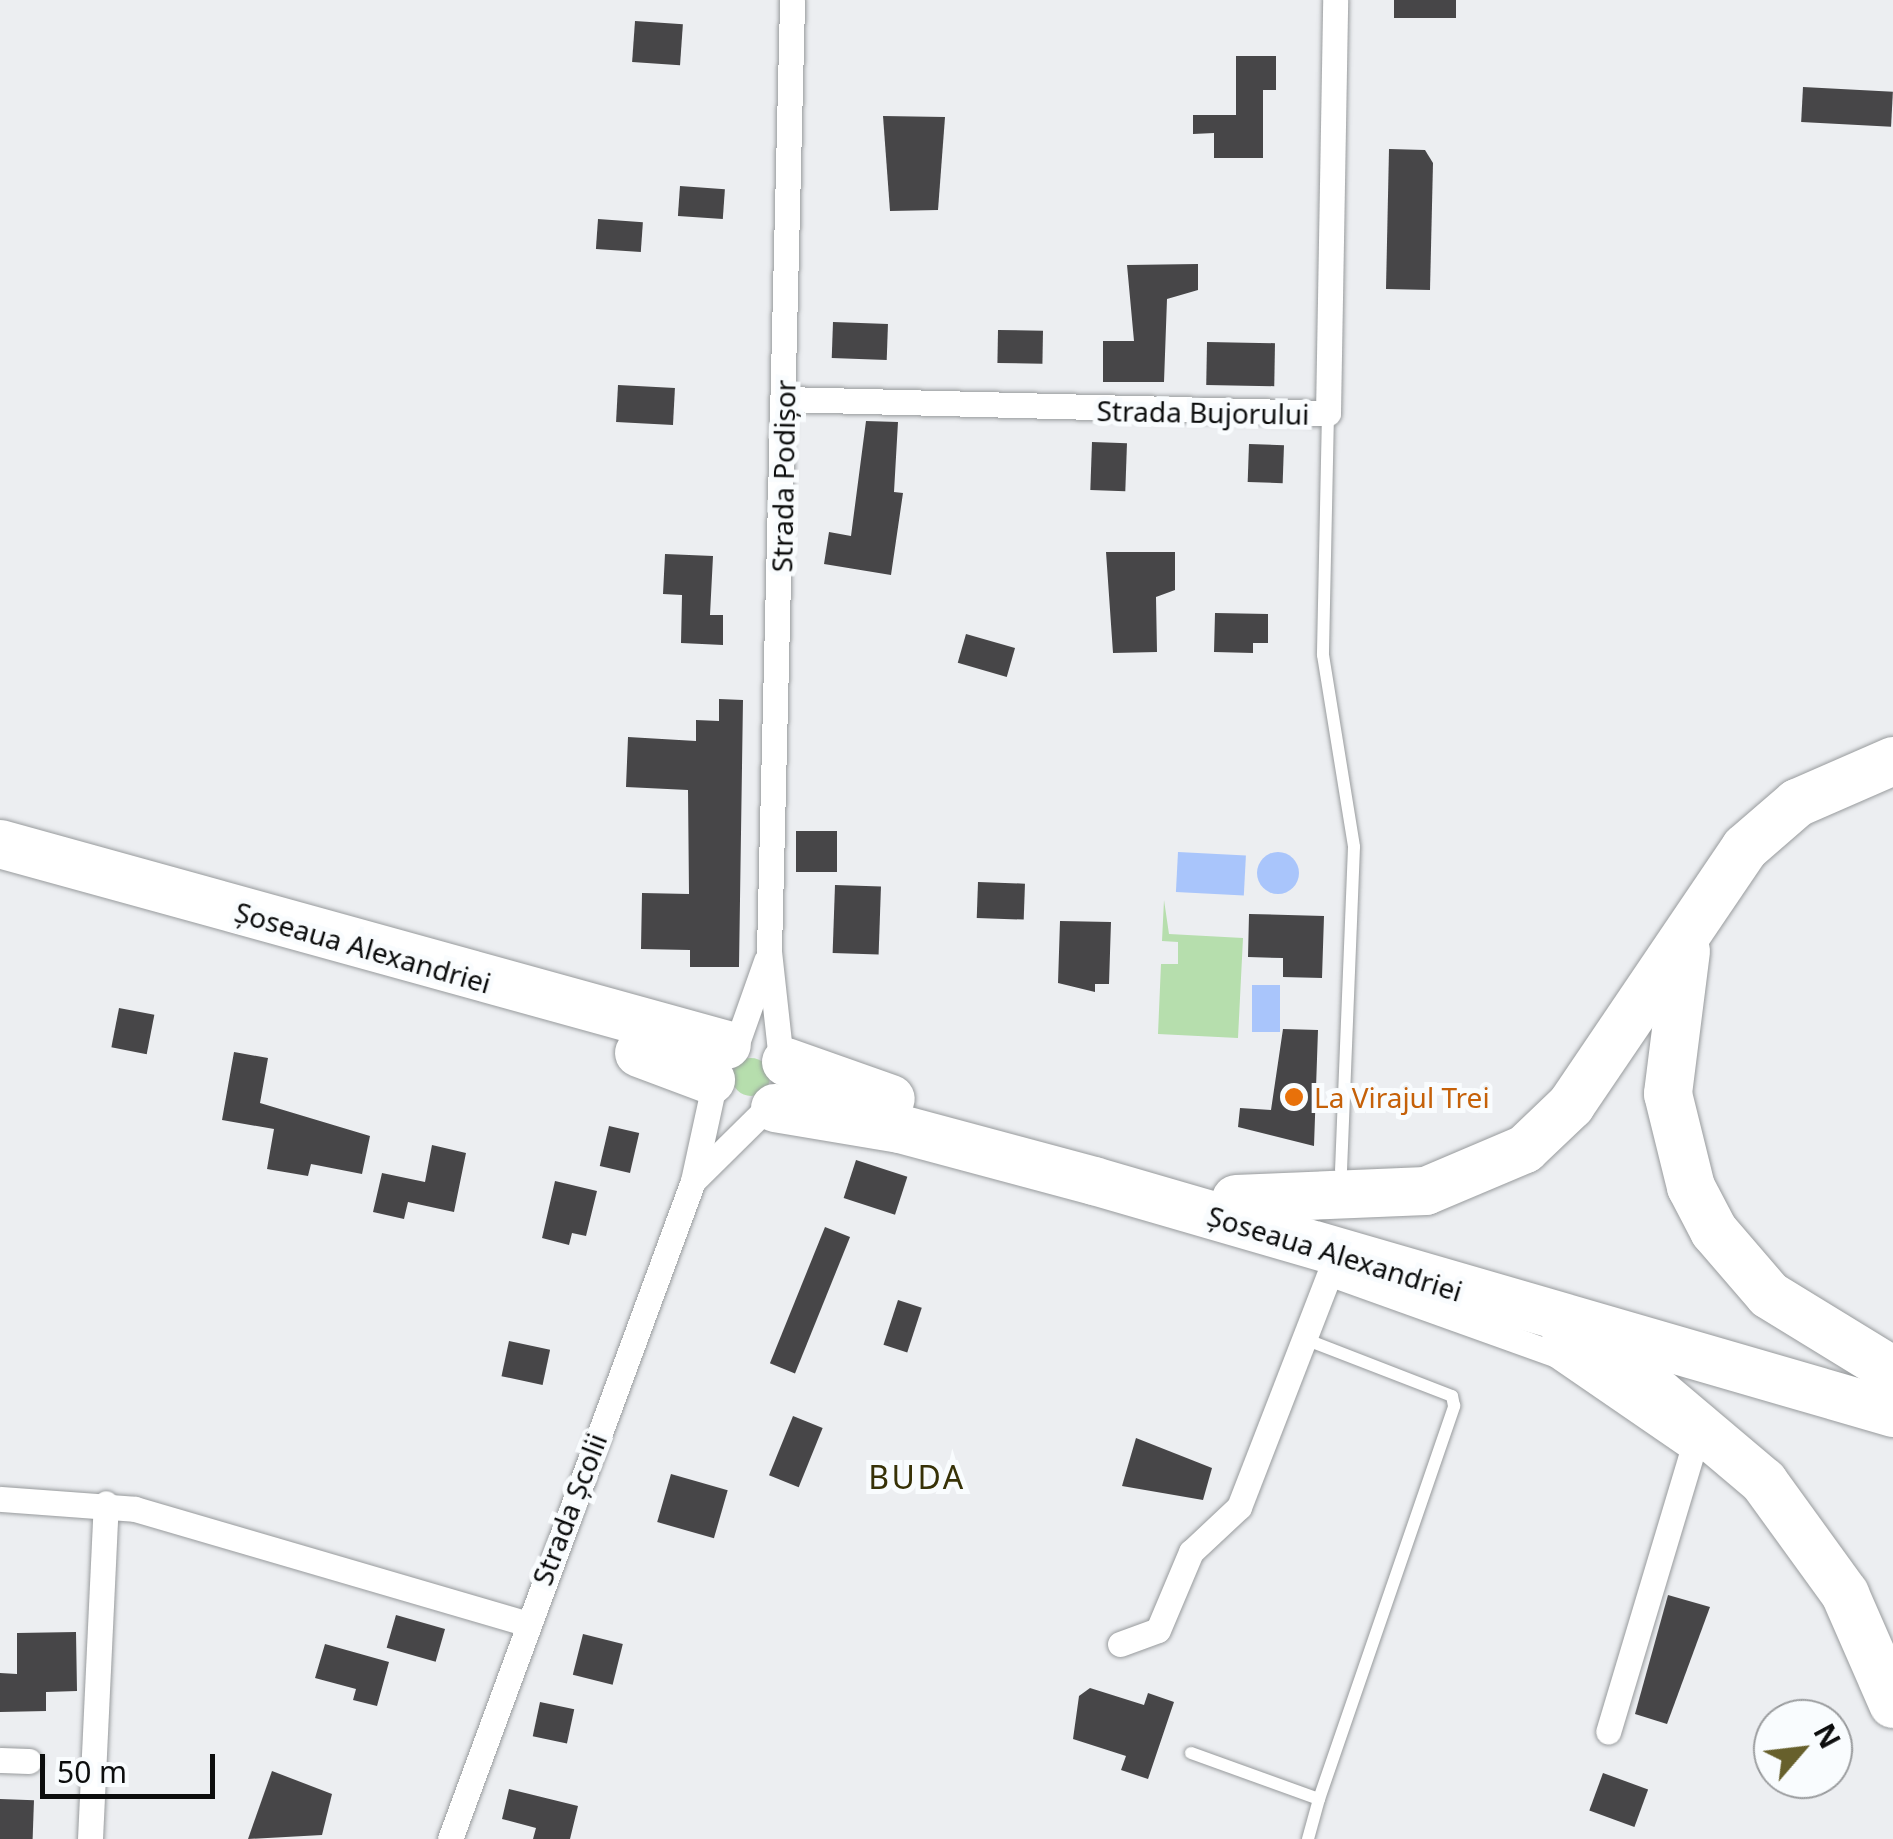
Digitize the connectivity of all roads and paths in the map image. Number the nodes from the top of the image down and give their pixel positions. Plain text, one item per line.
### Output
1 (792, 0) edge
2 (1335, 0) edge
3 (785, 398) junction
4 (1328, 413) junction
5 (1893, 761) edge
6 (0, 844) edge
7 (0, 871) edge
8 (1701, 905) junction
9 (769, 951) junction
10 (742, 1061) junction
11 (768, 1111) junction
12 (1341, 1170) dead end
13 (693, 1180) junction
14 (1236, 1199) junction
15 (1334, 1264) junction
16 (1493, 1300) junction
17 (1310, 1341) junction
18 (1893, 1371) edge
19 (1893, 1388) edge
20 (1893, 1413) edge
21 (0, 1500) edge
22 (106, 1503) junction
23 (526, 1623) junction
24 (1120, 1644) dead end
25 (1893, 1704) edge
26 (1608, 1732) dead end
27 (1192, 1753) dead end
28 (0, 1760) edge
29 (29, 1761) dead end
30 (1320, 1799) junction
31 (90, 1839) edge
32 (450, 1839) edge
33 (1308, 1839) edge

1 - 3 street, Strada Podișor
2 - 4 street, Strada Bujorului
3 - 4 street, Strada Bujorului
3 - 9 street, Strada Podișor
4 - 12 lane
5 - 8 highway
6 - 10 highway, Șoseaua Alexandriei
7 - 10 highway, Șoseaua Alexandriei
8 - 14 highway
8 - 18 highway
9 - 10 street, Strada Podișor
9 - 10 street, Strada Podișor
10 - 11 highway
10 - 11 highway, Șoseaua Alexandriei
10 - 13 street, Strada Școlii
10 - 14 highway, Șoseaua Alexandriei
11 - 13 street, Strada Școlii
11 - 15 highway, Șoseaua Alexandriei
13 - 23 street, Strada Școlii
14 - 19 highway, Șoseaua Alexandriei
15 - 16 highway, Șoseaua Alexandriei
15 - 17 street
15 - 26 street
16 - 20 highway, Șoseaua Alexandriei
16 - 25 highway
17 - 24 street
17 - 30 lane
21 - 22 street
22 - 23 street
22 - 31 street
23 - 32 street, Strada Școlii
27 - 30 lane
28 - 29 street
30 - 33 lane

